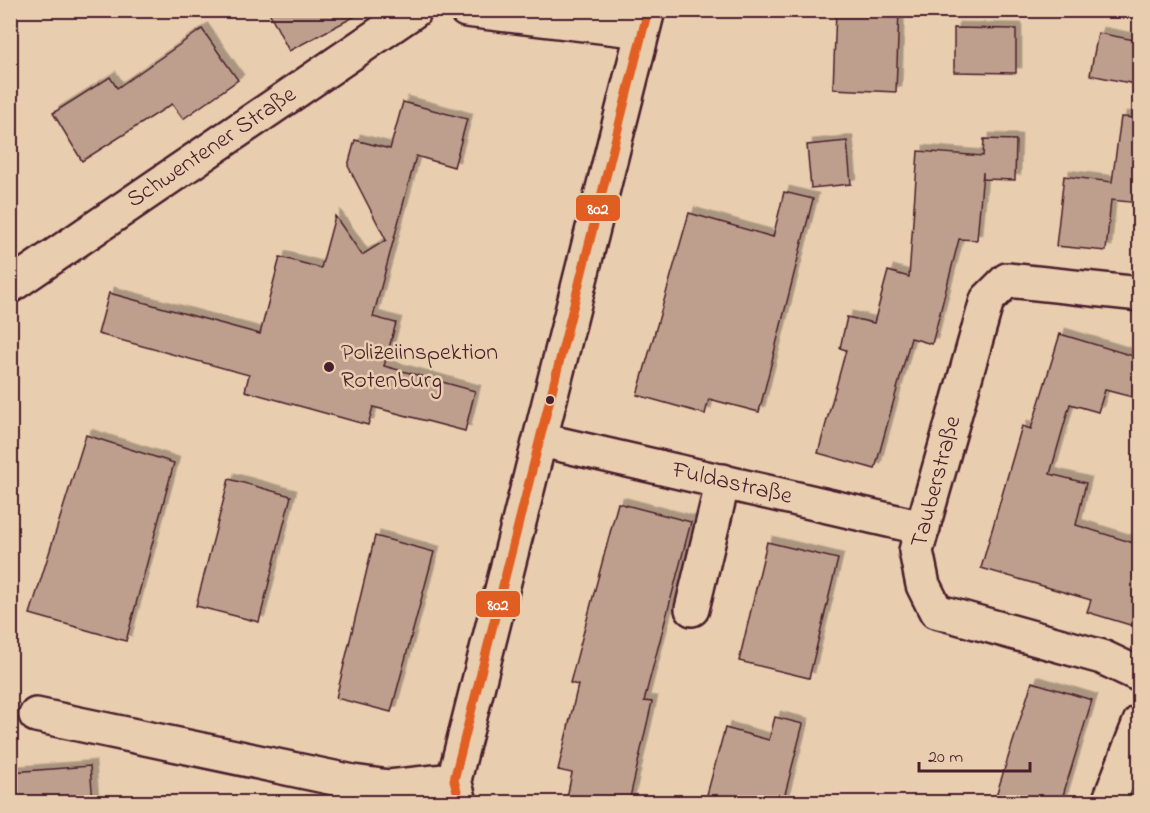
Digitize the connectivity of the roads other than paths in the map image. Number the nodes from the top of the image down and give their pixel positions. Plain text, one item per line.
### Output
1 (415, 10) edge
2 (466, 10) edge
3 (645, 21) edge
4 (10, 286) edge
5 (1140, 294) edge
6 (541, 440) junction
7 (723, 481) junction
8 (923, 528) junction
9 (692, 609) dead end
10 (1140, 675) edge
11 (36, 715) dead end
12 (1140, 722) edge
13 (457, 791) edge
14 (1109, 802) edge

1 - 4 street, Schwentener Straße
2 - 3 street
3 - 6 street
5 - 8 street, Tauberstraße
6 - 7 street, Fuldastraße
6 - 13 street
7 - 8 street, Fuldastraße
7 - 9 street
8 - 10 street, Tauberstraße
11 - 13 street
12 - 14 street

